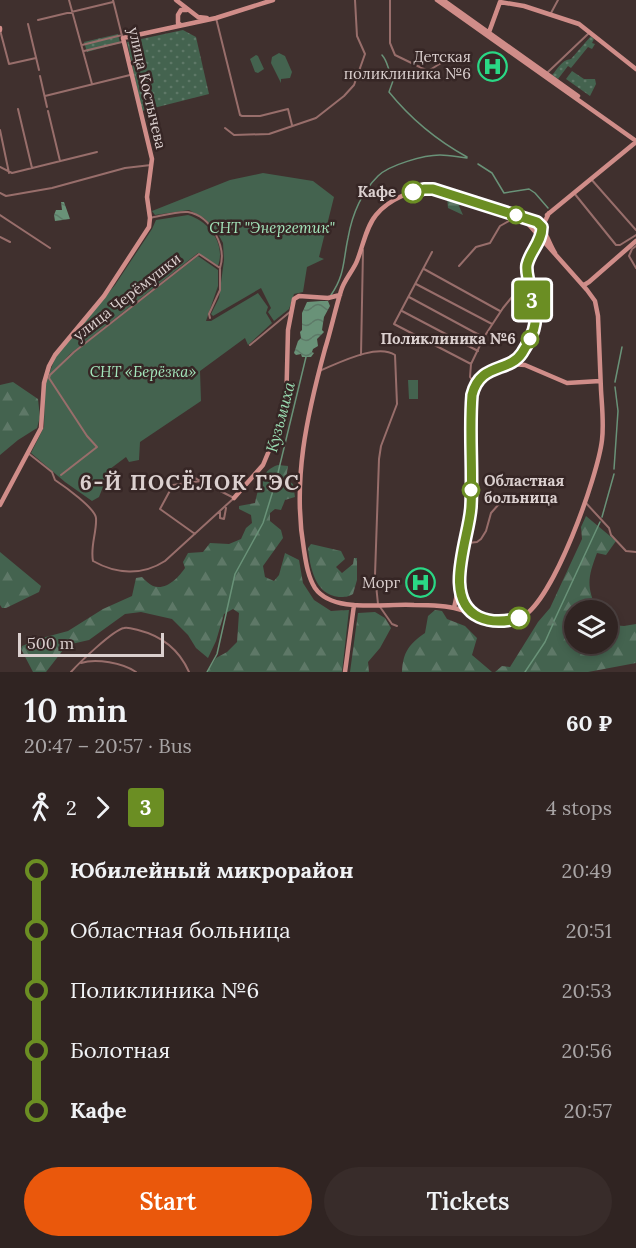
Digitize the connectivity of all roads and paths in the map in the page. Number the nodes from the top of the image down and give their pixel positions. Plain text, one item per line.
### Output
1 (69, 0) edge
2 (176, 0) edge
3 (260, 0) edge
4 (273, 0) edge
5 (355, 0) edge
6 (390, 0) edge
7 (437, 0) edge
8 (445, 0) edge
9 (492, 0) edge
10 (558, 0) edge
11 (113, 1) edge
12 (500, 2) junction
13 (72, 12) junction
14 (193, 13) junction
15 (550, 14) junction
16 (178, 15) junction
17 (216, 18) junction
18 (38, 20) dead end
19 (194, 23) junction
20 (28, 24) dead end
21 (181, 25) junction
22 (169, 28) junction
23 (0, 29) edge
24 (487, 33) junction
25 (588, 34) junction
26 (123, 38) junction
27 (82, 45) junction
28 (84, 51) junction
29 (451, 57) dead end
30 (36, 58) junction
31 (636, 69) edge
32 (39, 70) dead end
33 (130, 75) junction
34 (544, 75) junction
35 (40, 76) dead end
36 (92, 84) junction
37 (45, 96) junction
38 (18, 109) dead end
39 (615, 126) junction
40 (293, 127) junction
41 (225, 128) dead end
42 (0, 130) edge
43 (636, 140) edge
44 (627, 149) junction
45 (97, 152) dead end
46 (60, 161) junction
47 (151, 165) junction
48 (0, 167) edge
49 (32, 168) junction
50 (9, 173) junction
51 (591, 178) junction
52 (0, 193) edge
53 (574, 193) junction
54 (549, 213) junction
55 (0, 215) edge
56 (520, 217) junction
57 (150, 218) junction
58 (538, 224) junction
59 (636, 230) edge
60 (636, 235) edge
61 (0, 237) edge
62 (541, 237) junction
63 (636, 241) edge
64 (10, 242) dead end
65 (636, 246) edge
66 (50, 248) dead end
67 (362, 248) junction
68 (432, 252) dead end
69 (555, 253) junction
70 (459, 266) dead end
71 (527, 267) junction
72 (220, 268) junction
73 (636, 268) edge
74 (424, 269) junction
75 (575, 275) junction
76 (591, 279) junction
77 (416, 284) junction
78 (584, 285) junction
79 (340, 295) junction
80 (592, 296) junction
81 (409, 297) junction
82 (291, 311) junction
83 (402, 311) junction
84 (500, 311) junction
85 (210, 318) dead end
86 (492, 324) junction
87 (484, 338) junction
88 (250, 345) dead end
89 (478, 351) junction
90 (523, 352) junction
91 (361, 355) junction
92 (471, 364) junction
93 (508, 364) junction
94 (530, 367) junction
95 (319, 370) junction
96 (600, 381) junction
97 (476, 385) junction
98 (27, 453) junction
99 (186, 473) dead end
100 (61, 475) dead end
101 (201, 481) junction
102 (234, 498) junction
103 (585, 502) junction
104 (506, 504) dead end
105 (0, 505) edge
106 (226, 507) junction
107 (220, 512) junction
108 (195, 534) junction
109 (465, 543) junction
110 (636, 552) edge
111 (459, 588) junction
112 (378, 604) junction
113 (354, 605) junction
114 (454, 608) junction
115 (476, 615) junction
116 (397, 626) dead end
117 (80, 663) junction
118 (70, 672) edge
119 (136, 672) edge
120 (189, 672) edge
121 (345, 672) edge

1 - 13 street
2 - 14 main road
2 - 16 main road
3 - 14 main road
4 - 17 main road
5 - 40 street
6 - 29 street
7 - 24 main road
8 - 24 main road
9 - 12 street
10 - 15 street
11 - 13 street
11 - 26 street, улица Костычева
12 - 15 main road
12 - 24 main road
13 - 18 street
13 - 27 street
14 - 16 main road
14 - 19 main road
15 - 25 main road
16 - 21 main road
16 - 22 main road
17 - 19 main road
17 - 40 street
19 - 21 main road
20 - 30 street
21 - 22 main road
22 - 26 main road
23 - 30 street
24 - 34 main road
25 - 31 main road
25 - 34 street
26 - 27 street
26 - 28 street
26 - 33 main road, улица Костычева
27 - 28 street
28 - 36 street
30 - 32 street
33 - 36 street
33 - 47 main road, улица Костычева
34 - 39 main road
34 - 43 main road
35 - 37 street
36 - 37 street
37 - 46 street
38 - 49 street
39 - 43 main road
39 - 44 main road
40 - 41 street
42 - 50 street
43 - 44 main road
44 - 51 main road
45 - 46 street
46 - 49 street
47 - 52 street
47 - 57 main road, улица Костычева
48 - 50 street
49 - 50 street
51 - 53 main road
51 - 59 street
53 - 54 main road
53 - 60 street
54 - 58 main road
54 - 58 main road
55 - 66 street
56 - 58 main road
56 - 58 main road
56 - 67 main road
56 - 70 street
57 - 72 street
57 - 98 main road
58 - 62 main road
58 - 69 main road
61 - 64 street
62 - 69 main road
62 - 71 main road
63 - 76 main road
65 - 73 street
67 - 79 main road
67 - 91 street
68 - 74 street
69 - 75 main road
71 - 84 street
71 - 90 main road
72 - 85 street
72 - 100 street, улица Черёмушки
74 - 77 street
74 - 84 street
75 - 76 main road
75 - 78 main road
76 - 78 main road
76 - 80 main road
77 - 81 street
77 - 86 street
78 - 80 main road
79 - 82 main road
79 - 95 main road
80 - 96 main road
81 - 83 street
81 - 87 street
82 - 88 street
82 - 102 main road
83 - 89 street
83 - 92 street
84 - 86 street
86 - 87 street
87 - 89 street
89 - 92 street
90 - 93 main road
90 - 94 main road
91 - 95 street
91 - 112 street
92 - 97 street
93 - 94 main road
93 - 97 main road
94 - 96 main road
95 - 113 main road
96 - 103 main road
97 - 109 main road
98 - 105 main road
98 - 108 street
99 - 101 street
101 - 102 street
101 - 108 street
102 - 106 street
103 - 110 street
103 - 115 main road
104 - 109 street
106 - 107 street
106 - 107 street
107 - 108 street
109 - 111 main road
111 - 114 main road
111 - 115 main road
112 - 113 main road
112 - 114 main road
112 - 116 street
113 - 121 main road
114 - 115 main road
117 - 118 street
117 - 119 street
117 - 120 street

